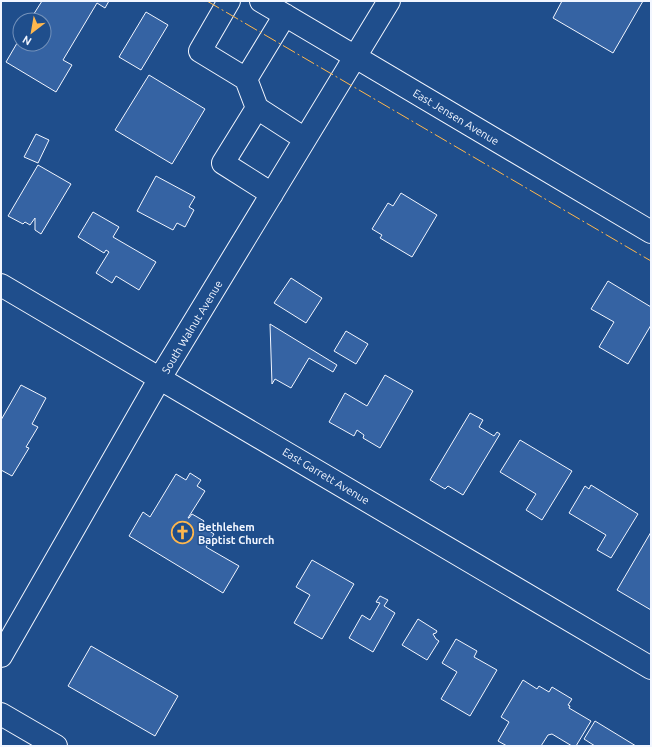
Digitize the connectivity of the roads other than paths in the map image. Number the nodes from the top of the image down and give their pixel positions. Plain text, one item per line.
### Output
1 (229, 1) edge
2 (260, 1) edge
3 (389, 1) edge
4 (284, 15) junction
5 (355, 57) junction
6 (246, 79) junction
7 (257, 108) junction
8 (305, 139) junction
9 (272, 194) junction
10 (651, 232) edge
11 (1, 285) edge
12 (160, 378) junction
13 (1, 656) edge
14 (651, 668) edge
15 (1, 714) edge
16 (56, 746) edge

1 - 6 street
2 - 4 street, East Jensen Avenue
3 - 5 street, South Walnut Avenue
4 - 5 street, East Jensen Avenue
4 - 6 street
5 - 8 street, South Walnut Avenue
5 - 10 street, East Jensen Avenue
6 - 7 street
7 - 8 street
7 - 9 street
8 - 9 street, South Walnut Avenue
9 - 12 street, South Walnut Avenue
11 - 12 street, East Garrett Avenue
12 - 13 street, South Walnut Avenue
12 - 14 street, East Garrett Avenue
15 - 16 street

